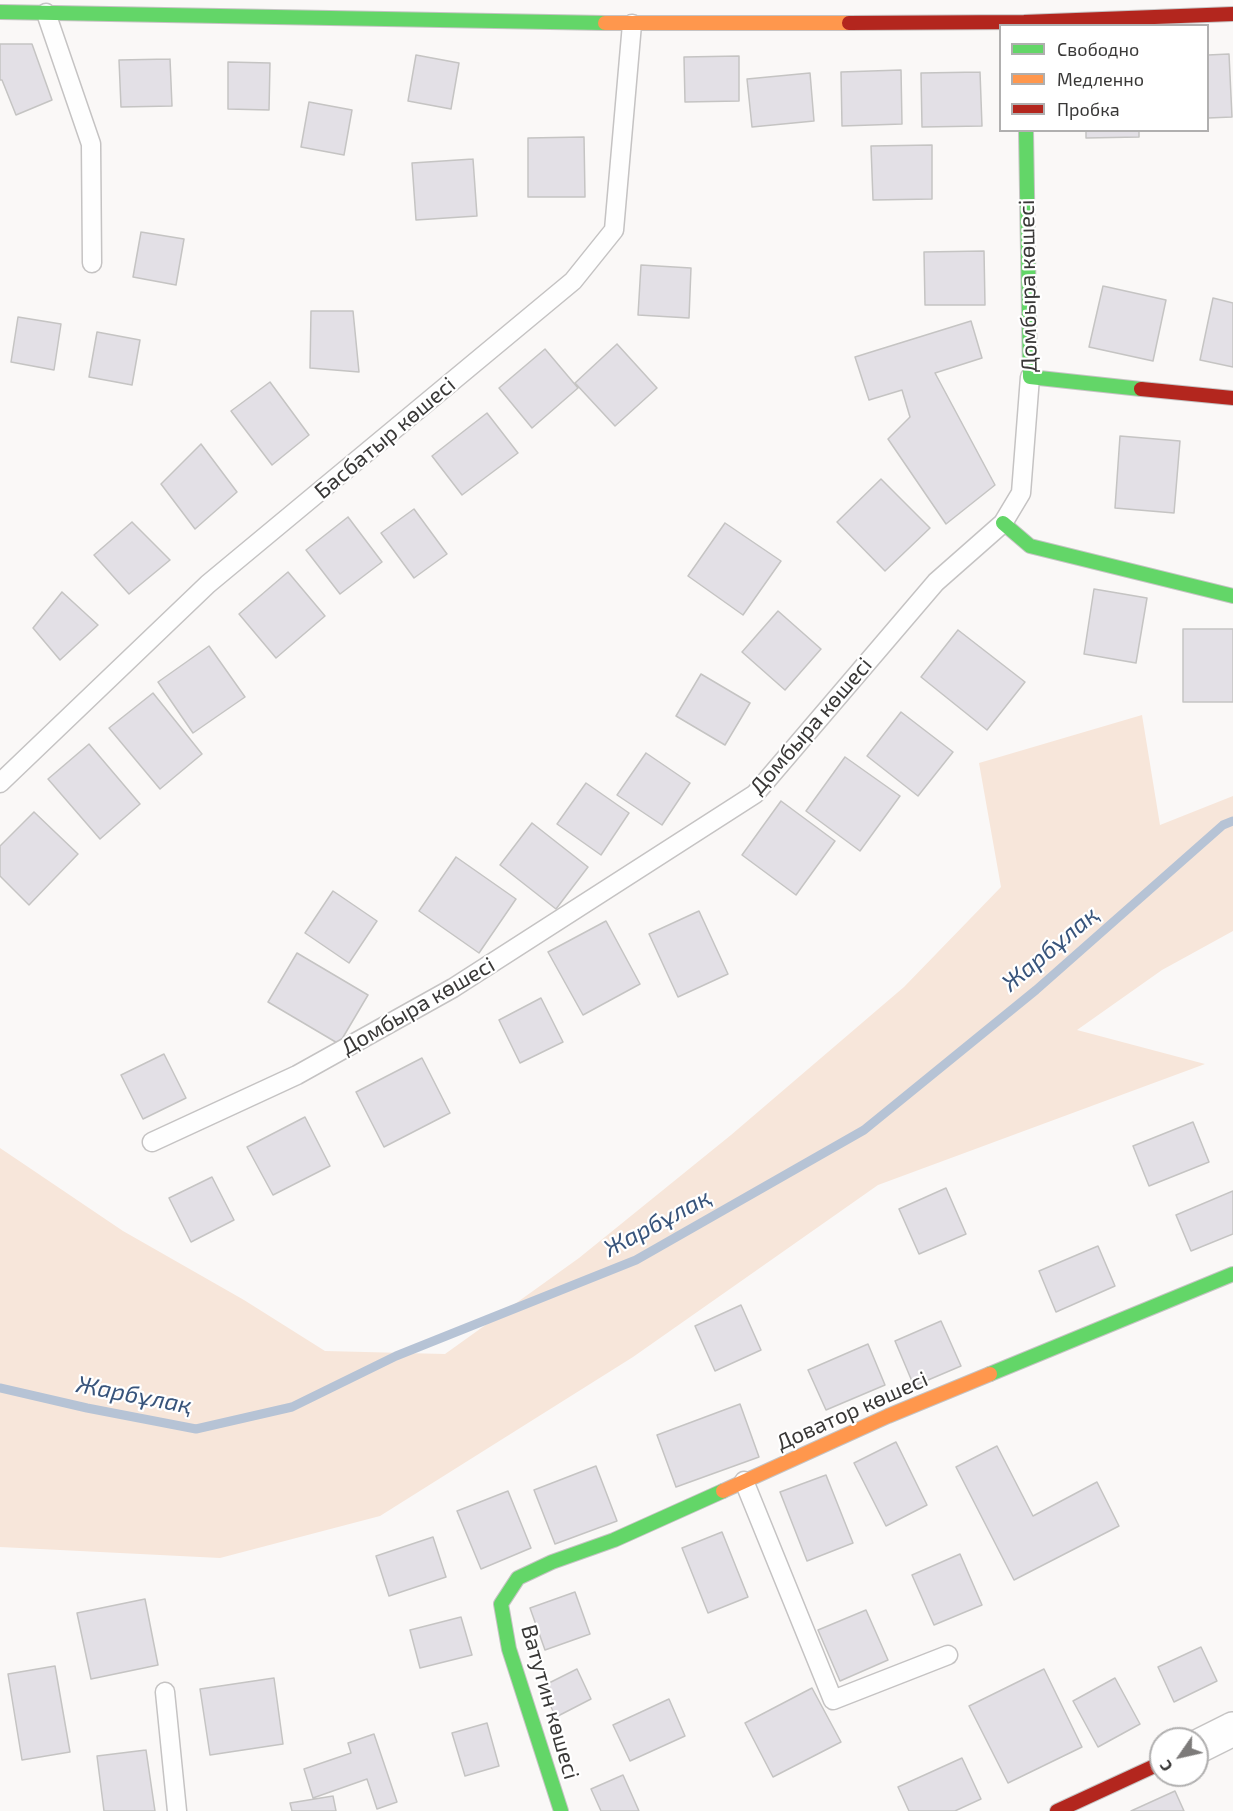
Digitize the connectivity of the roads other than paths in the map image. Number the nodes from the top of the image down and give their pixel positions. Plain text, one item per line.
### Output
1 (0, 12) edge
2 (46, 13) junction
3 (1233, 14) edge
4 (632, 24) junction
5 (1024, 24) edge
6 (1026, 132) edge
7 (92, 263) dead end
8 (1030, 377) junction
9 (1233, 398) edge
10 (1003, 523) junction
11 (1233, 596) edge
12 (0, 783) edge
13 (152, 1142) dead end
14 (1233, 1274) edge
15 (744, 1481) junction
16 (501, 1604) joint
17 (948, 1655) dead end
18 (165, 1692) dead end
19 (1233, 1729) edge
20 (1209, 1741) edge
21 (1149, 1769) edge
22 (177, 1811) edge
23 (561, 1811) edge
24 (1057, 1811) edge

1 - 2 street
2 - 4 street
2 - 7 lane
3 - 5 street
4 - 5 street
4 - 12 lane, Басбатыр көшесі
6 - 8 street, Домбыра көшесі
8 - 9 street
8 - 10 lane, Домбыра көшесі
10 - 11 street
10 - 13 lane, Домбыра көшесі
14 - 15 street, Доватор көшесі
15 - 16 street, Доватор көшесі
15 - 17 lane
16 - 23 street, Ватутин көшесі
18 - 22 lane
19 - 20 street
21 - 24 street

